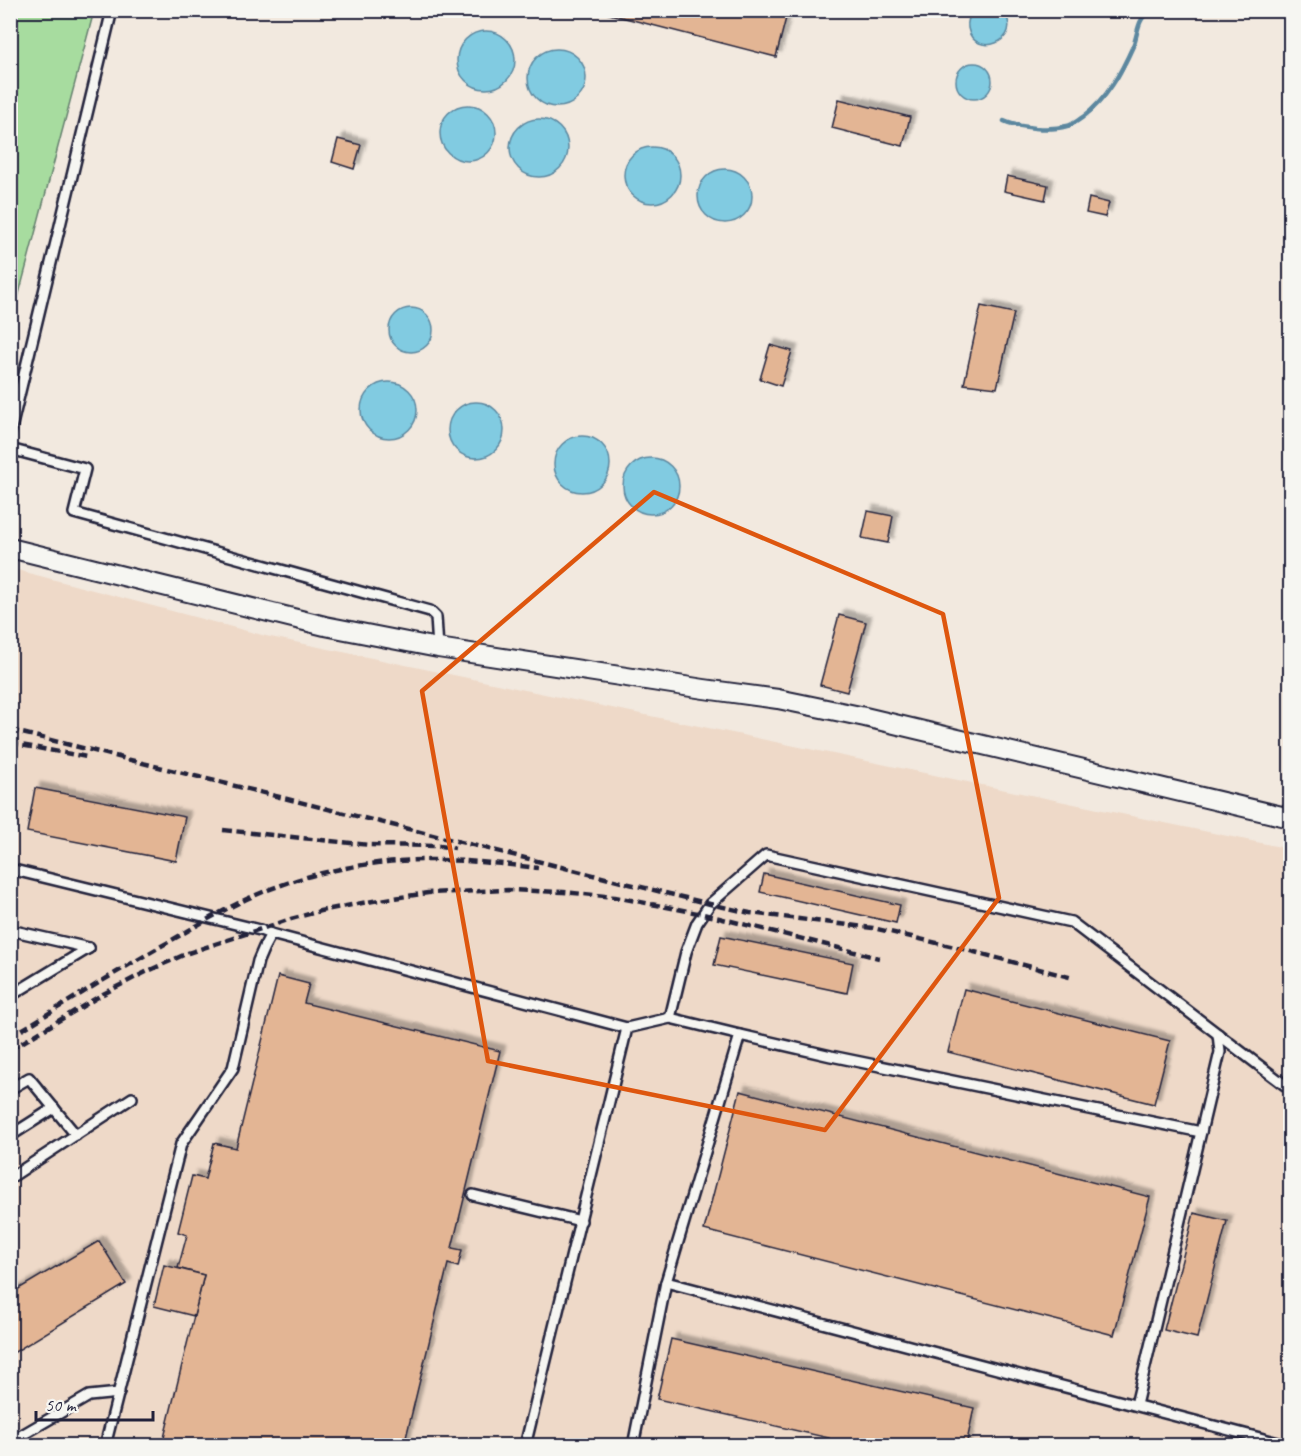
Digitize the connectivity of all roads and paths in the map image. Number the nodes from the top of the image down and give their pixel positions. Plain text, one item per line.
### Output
1 (112, 10) edge
2 (10, 433) edge
3 (10, 448) edge
4 (10, 548) edge
5 (438, 648) junction
6 (1290, 818) edge
7 (10, 869) edge
8 (10, 930) edge
9 (271, 934) junction
10 (10, 996) edge
11 (670, 1018) junction
12 (627, 1029) junction
13 (1218, 1034) junction
14 (740, 1035) junction
15 (10, 1089) edge
16 (1290, 1089) edge
17 (132, 1098) dead end
18 (54, 1108) junction
19 (1201, 1132) junction
20 (76, 1134) junction
21 (10, 1136) edge
22 (10, 1178) edge
23 (473, 1195) dead end
24 (580, 1221) junction
25 (666, 1282) junction
26 (118, 1393) junction
27 (1136, 1405) junction
28 (10, 1442) edge
29 (105, 1446) edge
30 (525, 1446) edge
31 (633, 1446) edge
32 (1290, 1446) edge

1 - 2 lane
3 - 5 lane
4 - 5 street
5 - 6 street
7 - 9 lane
8 - 10 lane
9 - 12 lane
9 - 26 lane
11 - 12 lane
11 - 13 lane
11 - 14 lane
12 - 24 lane
13 - 16 lane
13 - 19 lane
14 - 19 lane
14 - 25 lane
15 - 18 lane
17 - 20 lane
18 - 20 lane
18 - 21 lane
19 - 27 lane
20 - 22 lane
23 - 24 lane
24 - 30 lane
25 - 27 lane
25 - 31 lane
26 - 28 lane
26 - 29 lane
27 - 32 lane

